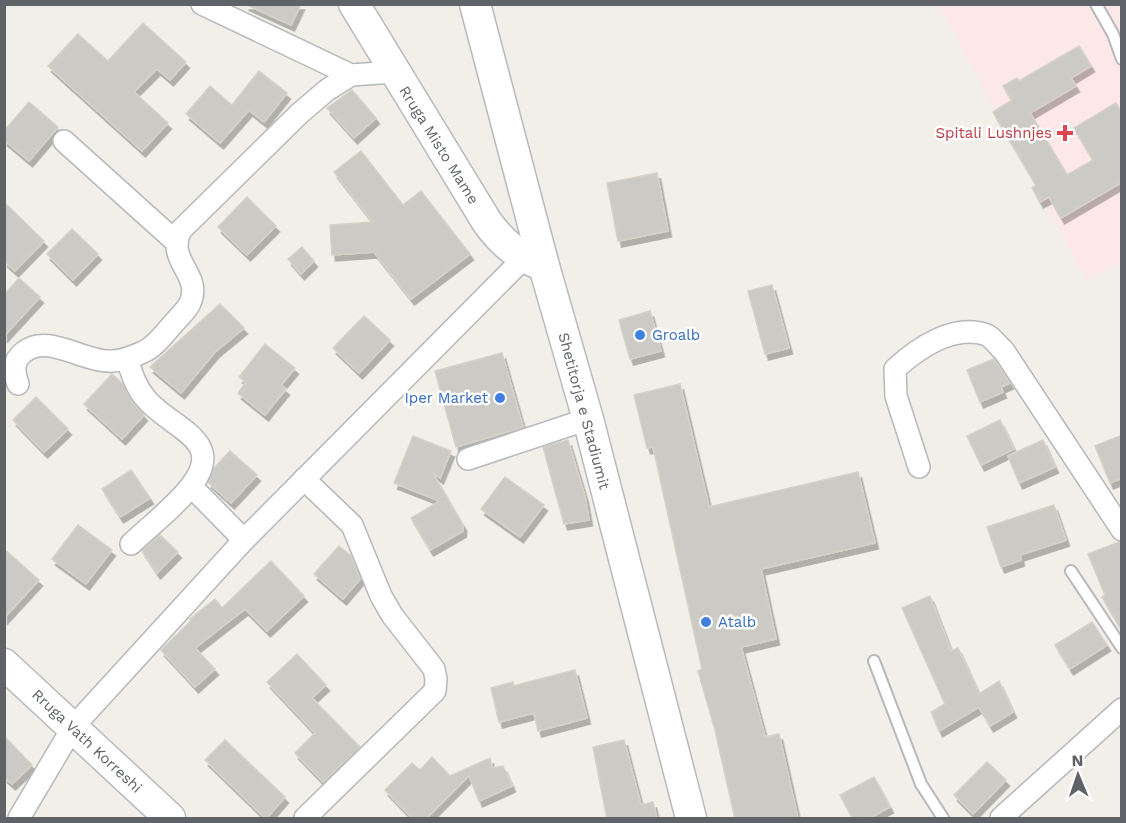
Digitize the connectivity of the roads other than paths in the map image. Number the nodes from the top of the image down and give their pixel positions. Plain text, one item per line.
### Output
1 (202, 4) edge
2 (354, 4) edge
3 (475, 4) edge
4 (1096, 4) edge
5 (1118, 32) edge
6 (1122, 59) edge
7 (394, 72) junction
8 (351, 75) junction
9 (64, 141) dead end
10 (175, 241) junction
11 (534, 262) junction
12 (127, 359) junction
13 (18, 384) dead end
14 (588, 419) junction
15 (468, 459) dead end
16 (919, 467) dead end
17 (304, 479) junction
18 (191, 486) junction
19 (1122, 530) edge
20 (244, 540) junction
21 (131, 543) dead end
22 (1071, 571) dead end
23 (1122, 648) edge
24 (874, 661) dead end
25 (4, 664) edge
26 (1122, 709) edge
27 (73, 727) junction
28 (19, 819) edge
29 (170, 819) edge
30 (305, 819) edge
31 (691, 819) edge
32 (943, 819) edge
33 (1001, 819) edge

1 - 8 street
2 - 7 main road, Rruga Misto Mame
3 - 11 main road, Shetitorja e Stadiumit
4 - 5 lane
5 - 6 lane
7 - 8 street
7 - 11 main road, Rruga Misto Mame
8 - 10 street
9 - 10 street
10 - 12 street
11 - 14 main road, Shetitorja e Stadiumit
11 - 17 street
12 - 13 street
12 - 18 street
14 - 15 street
14 - 31 main road, Shetitorja e Stadiumit
16 - 19 street
17 - 20 street
17 - 30 street
18 - 20 street
18 - 21 street
20 - 27 street
22 - 23 lane
24 - 32 lane
25 - 27 main road, Rruga Vath Korreshi
26 - 33 street
27 - 28 street
27 - 29 main road, Rruga Vath Korreshi

